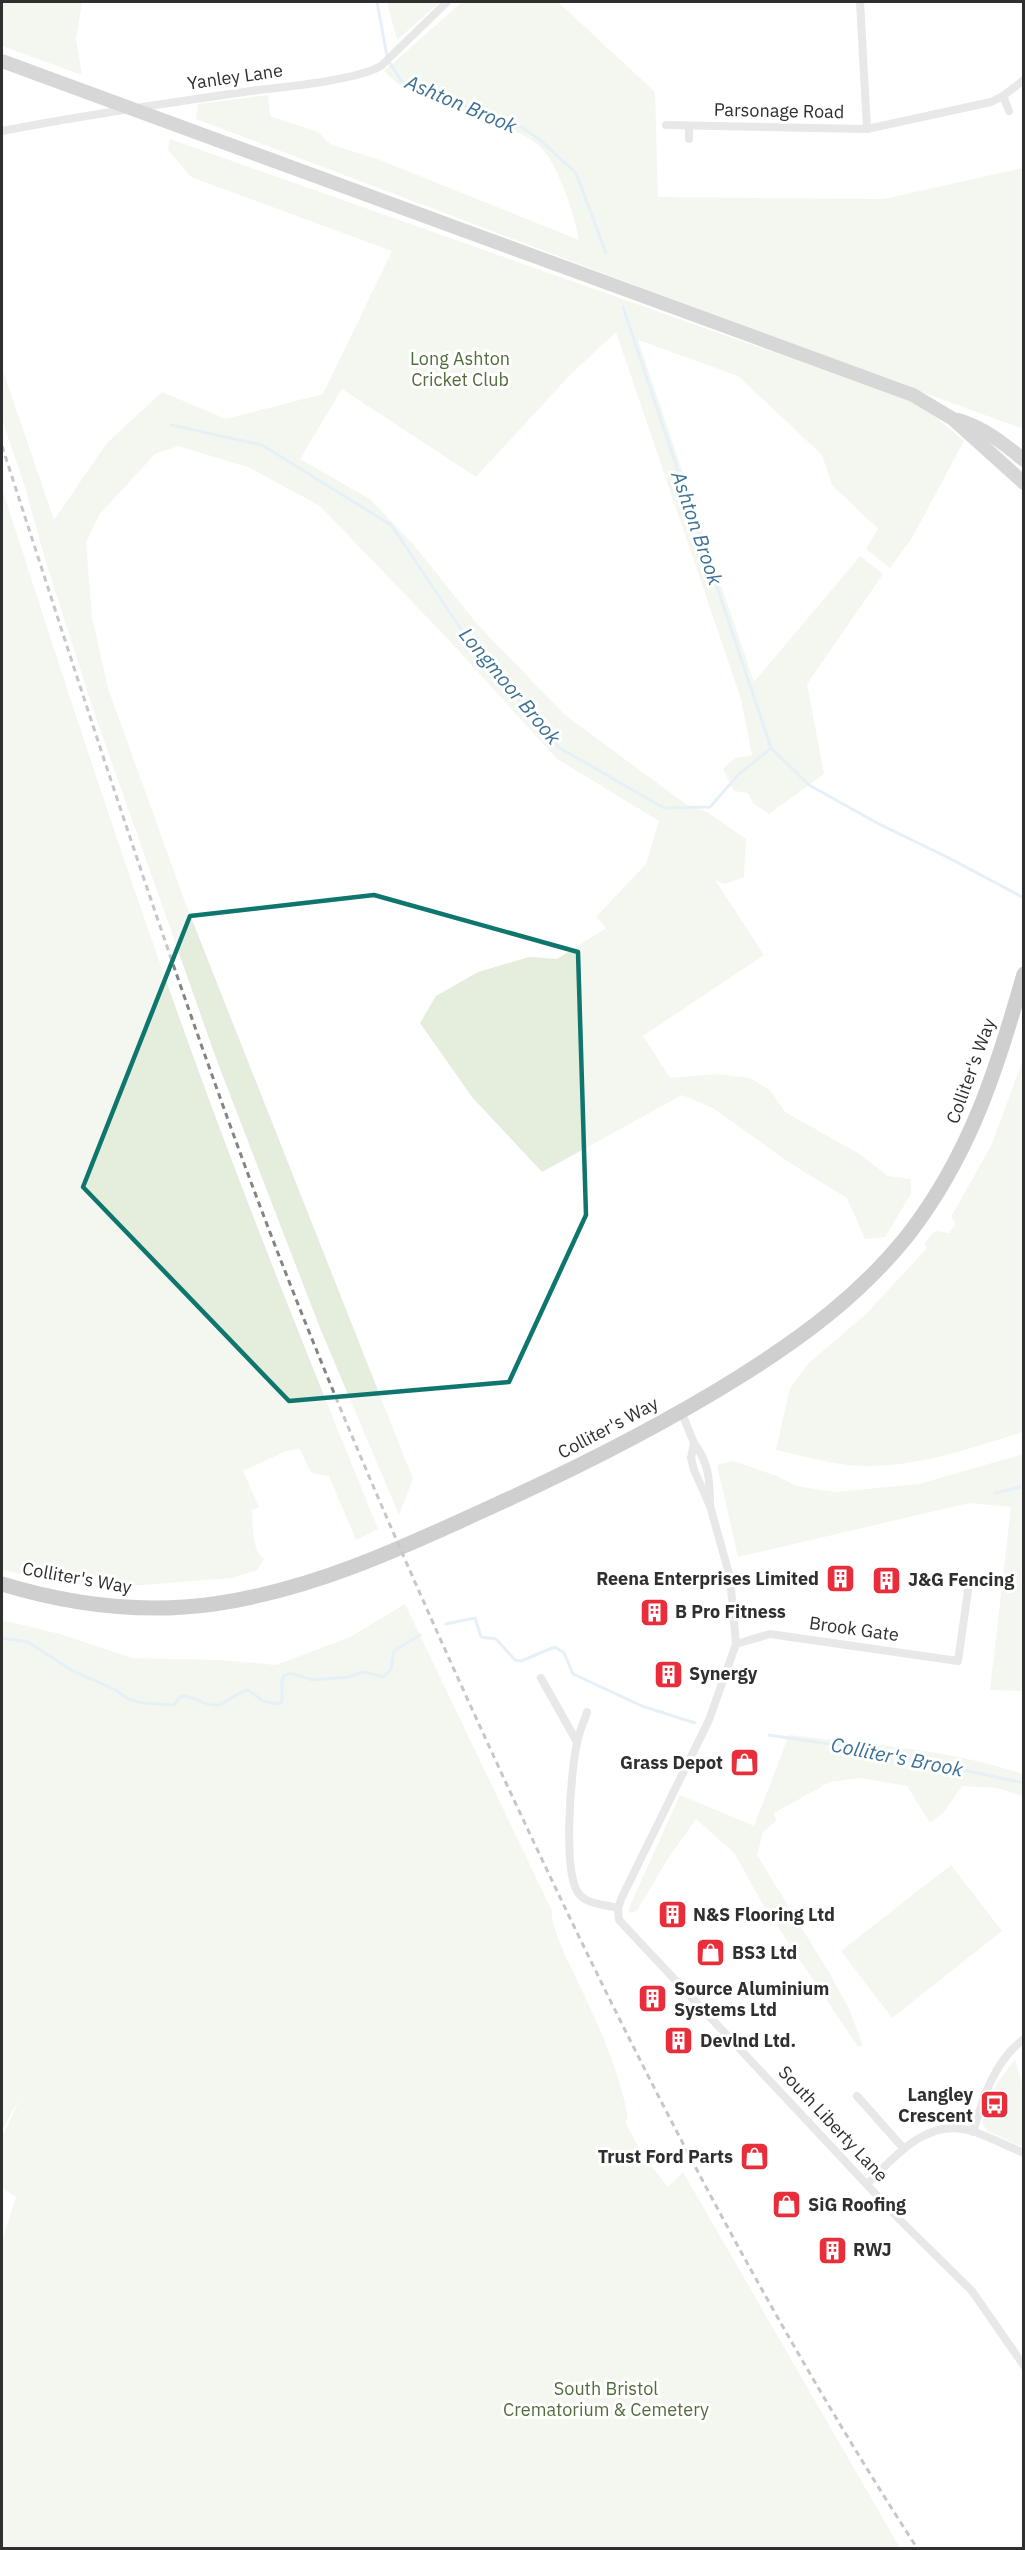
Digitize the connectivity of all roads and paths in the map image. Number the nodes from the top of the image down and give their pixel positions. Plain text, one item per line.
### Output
1 (447, 2) edge
2 (860, 2) edge
3 (2, 61) edge
4 (1023, 80) edge
5 (1003, 96) junction
6 (1009, 111) dead end
7 (666, 125) dead end
8 (689, 126) junction
9 (867, 129) junction
10 (2, 131) edge
11 (689, 139) dead end
12 (953, 419) junction
13 (1023, 460) edge
14 (1023, 483) edge
15 (1023, 974) edge
16 (681, 1411) junction
17 (694, 1443) junction
18 (710, 1506) junction
19 (970, 1576) dead end
20 (2, 1584) edge
21 (736, 1644) junction
22 (541, 1678) dead end
23 (587, 1712) dead end
24 (577, 1742) junction
25 (618, 1908) junction
26 (1023, 2039) edge
27 (857, 2096) dead end
28 (973, 2132) junction
29 (904, 2149) junction
30 (1023, 2153) edge
31 (867, 2184) junction
32 (1023, 2366) edge

1 - 10 street, Yanley Lane
2 - 9 street, Parsonage Road
3 - 12 main road, bridge
4 - 5 street, Parsonage Road
5 - 6 street
5 - 9 street, Parsonage Road
7 - 8 street, Parsonage Road
8 - 9 street, Parsonage Road
8 - 11 street, Parsonage Road
12 - 13 main road
12 - 14 main road
15 - 16 highway, Colliter's Way
16 - 17 street
16 - 20 highway, Colliter's Way
17 - 18 street
17 - 18 street
18 - 21 street
19 - 21 street, Brook Gate
21 - 25 street
22 - 24 street
23 - 24 street
24 - 25 street
25 - 31 street, South Liberty Lane
26 - 28 street
27 - 29 street
28 - 29 street
28 - 30 street
29 - 31 street
31 - 32 street, South Liberty Lane

